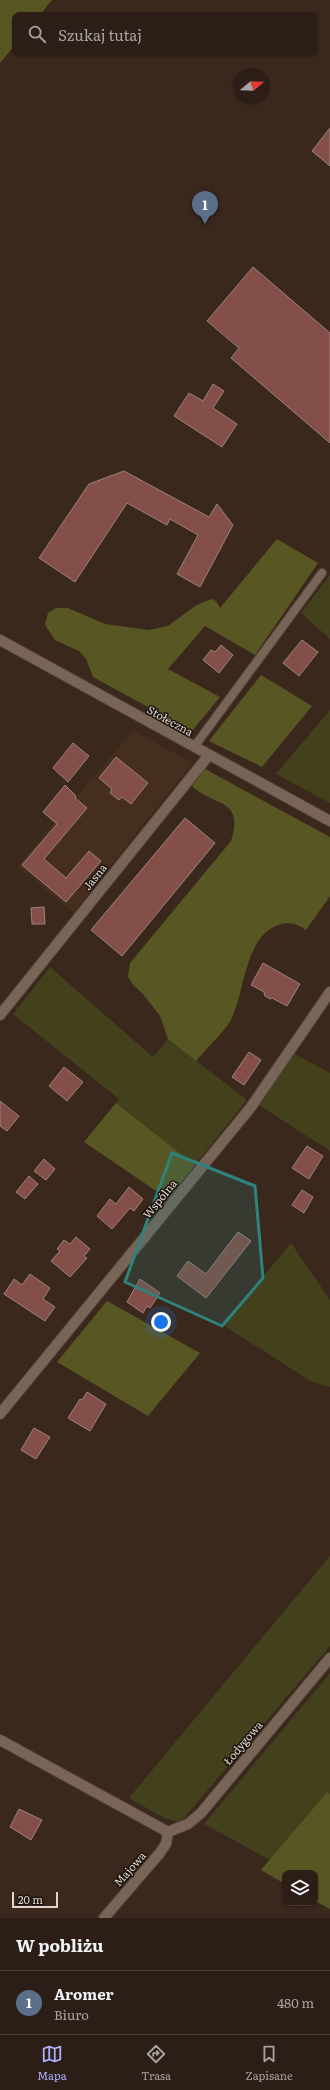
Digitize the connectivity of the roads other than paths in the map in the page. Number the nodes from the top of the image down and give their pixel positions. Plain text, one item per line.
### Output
1 (322, 573) dead end
2 (0, 640) edge
3 (194, 747) junction
4 (209, 755) junction
5 (330, 821) edge
6 (330, 992) edge
7 (0, 1015) edge
8 (0, 1414) edge
9 (330, 1658) edge
10 (0, 1740) edge
11 (168, 1832) junction
12 (104, 1918) edge

1 - 3 lane
2 - 3 street, Stołeczna
3 - 4 street, Stołeczna
4 - 5 street, Stołeczna
4 - 7 street, Jasna
6 - 8 street, Wspólna
9 - 11 street, Łodygowa
10 - 11 street
11 - 12 street, Majowa

